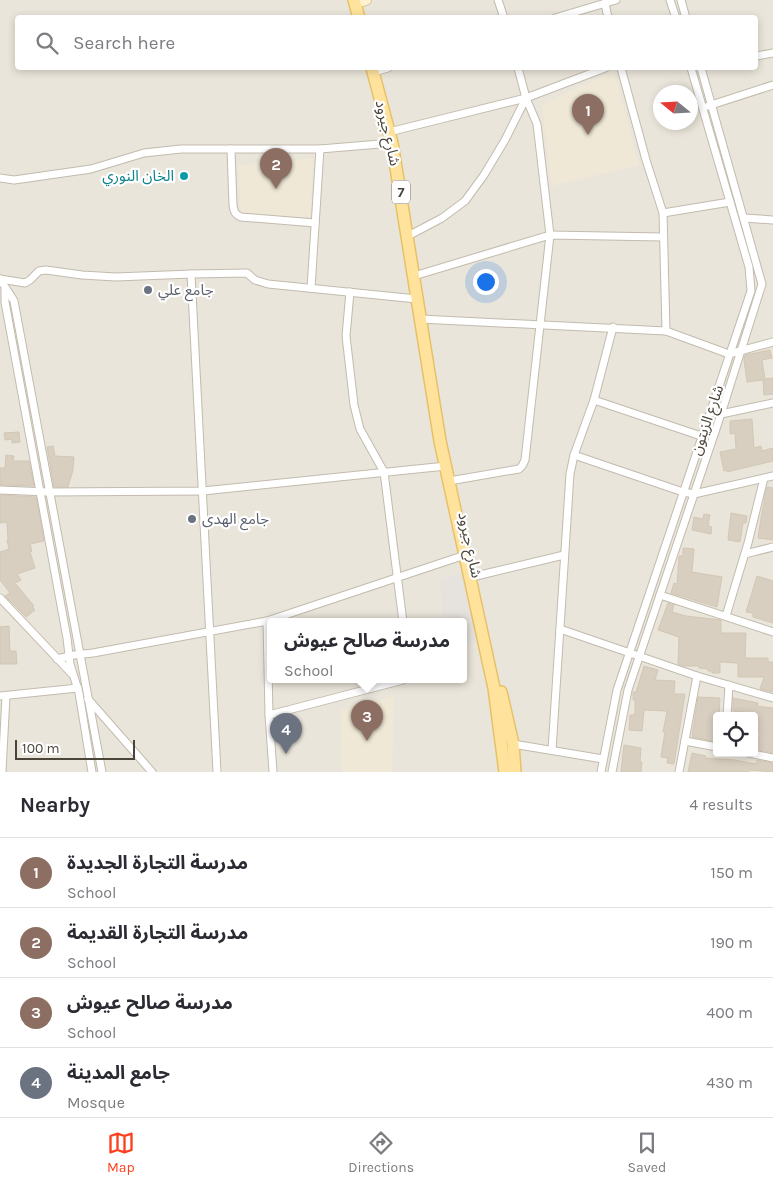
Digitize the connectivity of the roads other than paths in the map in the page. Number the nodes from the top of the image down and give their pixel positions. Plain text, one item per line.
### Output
1 (498, 0) edge
2 (616, 0) edge
3 (670, 0) edge
4 (681, 0) edge
5 (358, 1) edge
6 (605, 3) junction
7 (359, 15) edge
8 (503, 15) edge
9 (565, 15) edge
10 (607, 15) edge
11 (675, 15) edge
12 (685, 15) edge
13 (773, 53) edge
14 (758, 56) edge
15 (373, 70) edge
16 (519, 70) edge
17 (600, 70) edge
18 (621, 70) edge
19 (692, 70) edge
20 (702, 70) edge
21 (773, 85) edge
22 (526, 98) junction
23 (712, 104) junction
24 (702, 107) junction
25 (391, 137) junction
26 (231, 149) junction
27 (320, 149) junction
28 (0, 178) edge
29 (730, 202) junction
30 (663, 213) junction
31 (744, 218) junction
32 (773, 220) edge
33 (316, 222) junction
34 (550, 235) junction
35 (408, 236) junction
36 (662, 237) junction
37 (191, 274) junction
38 (414, 276) junction
39 (0, 279) edge
40 (5, 288) junction
41 (311, 288) junction
42 (350, 292) junction
43 (417, 299) junction
44 (420, 319) junction
45 (541, 324) junction
46 (613, 327) junction
47 (666, 331) junction
48 (773, 342) edge
49 (742, 351) junction
50 (730, 354) junction
51 (594, 400) junction
52 (773, 403) edge
53 (721, 414) junction
54 (701, 436) junction
55 (574, 455) junction
56 (446, 466) junction
57 (384, 472) junction
58 (773, 476) edge
59 (764, 478) junction
60 (455, 480) junction
61 (0, 490) edge
62 (40, 490) junction
63 (203, 491) junction
64 (48, 492) junction
65 (683, 492) junction
66 (694, 494) junction
67 (773, 547) edge
68 (745, 554) junction
69 (465, 555) junction
70 (564, 555) junction
71 (476, 576) junction
72 (397, 578) junction
73 (660, 595) junction
74 (0, 598) edge
75 (726, 616) junction
76 (275, 618) edge
77 (402, 618) edge
78 (266, 621) joint
79 (560, 629) junction
80 (211, 631) junction
81 (773, 632) edge
82 (267, 652) edge
83 (630, 652) junction
84 (79, 655) junction
85 (69, 656) junction
86 (640, 656) junction
87 (57, 659) junction
88 (83, 674) junction
89 (73, 676) junction
90 (697, 676) junction
91 (268, 683) edge
92 (392, 683) edge
93 (729, 686) junction
94 (78, 688) junction
95 (3, 696) edge
96 (87, 698) junction
97 (773, 698) edge
98 (727, 712) edge
99 (269, 715) junction
100 (685, 741) junction
101 (513, 744) junction
102 (713, 746) edge
103 (552, 750) junction
104 (758, 755) edge
105 (773, 758) edge
106 (603, 759) junction
107 (2, 772) edge
108 (92, 772) edge
109 (102, 772) edge
110 (152, 772) edge
111 (217, 772) edge
112 (273, 772) edge
113 (505, 772) edge
114 (515, 772) edge
115 (600, 772) edge
116 (612, 772) edge
117 (680, 772) edge

1 - 8 street
2 - 6 street
3 - 11 street
4 - 12 street
5 - 7 main road
6 - 9 street
6 - 10 street
13 - 14 street
15 - 25 main road, شارع جيرود / 7
16 - 22 street
17 - 22 street
18 - 30 street
19 - 24 street, شارع الزيتون
20 - 23 street, شارع الزيتون
21 - 23 street
22 - 25 street
22 - 34 street
22 - 35 street
23 - 24 street
23 - 31 street, شارع الزيتون
24 - 29 street, شارع الزيتون
25 - 27 street
25 - 35 main road, شارع جيرود / 7
26 - 27 street
26 - 28 street
26 - 33 street
27 - 33 street
29 - 30 street
29 - 50 street, شارع الزيتون
30 - 36 street
31 - 32 street
31 - 49 street, شارع الزيتون
33 - 41 street
34 - 36 street
34 - 38 street
34 - 45 street
35 - 38 main road, شارع جيرود / 7
36 - 47 street
37 - 39 street
37 - 41 street
37 - 63 street
38 - 43 main road, شارع جيرود / 7
39 - 40 street
40 - 62 street
40 - 64 street
41 - 42 street
42 - 43 street
42 - 57 street
43 - 44 main road, شارع جيرود / 7
44 - 45 street
44 - 56 main road, شارع جيرود
44 - 60 main road, شارع جيرود
45 - 46 street
45 - 60 street
46 - 47 street
46 - 51 street
47 - 50 street
48 - 49 street
49 - 50 street
49 - 53 street, شارع الزيتون
50 - 54 street, شارع الزيتون
51 - 54 street
51 - 55 street
52 - 53 street
53 - 66 street, شارع الزيتون
54 - 65 street, شارع الزيتون
55 - 65 street
55 - 70 street
56 - 57 street
56 - 69 main road, شارع جيرود
57 - 63 street
57 - 72 street
58 - 59 street
59 - 66 street
59 - 68 street
60 - 71 main road, شارع جيرود
61 - 62 street
62 - 64 street
62 - 85 street
63 - 64 street
63 - 80 street
64 - 84 street
65 - 66 street
65 - 83 street, شارع الزيتون
66 - 73 street, شارع الزيتون
67 - 68 street
68 - 75 street
69 - 72 street
69 - 113 main road, شارع جيرود
70 - 71 street
70 - 79 street
71 - 101 main road, شارع جيرود
72 - 76 street
72 - 77 street
73 - 75 street
73 - 86 street, شارع الزيتون
74 - 87 street
75 - 81 street
78 - 80 street
78 - 82 street
79 - 83 street
79 - 103 street
80 - 84 street
80 - 111 street
83 - 86 street
83 - 106 street, شارع الزيتون
84 - 85 street
84 - 88 street
85 - 87 street
85 - 89 street
86 - 90 street
86 - 116 street, شارع الزيتون
87 - 89 street
88 - 89 street
88 - 96 street
89 - 94 street
90 - 93 street
90 - 100 street
91 - 99 street
92 - 99 street
93 - 97 street
93 - 98 street
94 - 95 street
94 - 108 street
95 - 107 street
96 - 109 street
96 - 110 street
99 - 112 street
100 - 102 street
100 - 117 street
101 - 103 street
101 - 114 main road, شارع جيرود
103 - 106 street
104 - 105 street
106 - 115 street, شارع الزيتون

